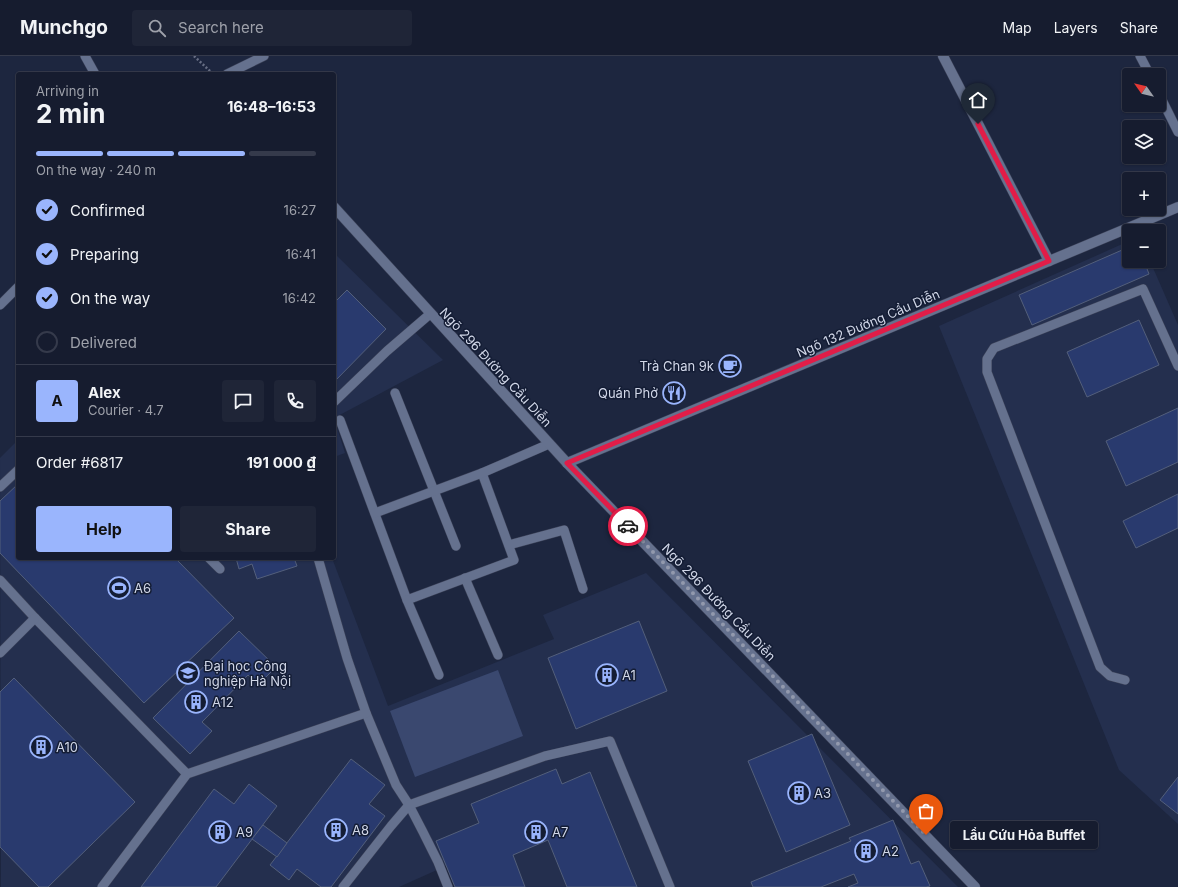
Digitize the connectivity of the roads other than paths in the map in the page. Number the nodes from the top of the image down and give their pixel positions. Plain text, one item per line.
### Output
1 (85, 56) edge
2 (264, 56) edge
3 (943, 56) edge
4 (1140, 56) edge
5 (1146, 68) edge
6 (94, 72) edge
7 (231, 72) edge
8 (1166, 108) edge
9 (1178, 132) edge
10 (1178, 207) edge
11 (336, 209) edge
12 (1049, 261) junction
13 (16, 289) edge
14 (0, 305) edge
15 (430, 314) junction
16 (1178, 366) edge
17 (394, 393) dead end
18 (336, 400) edge
19 (340, 420) dead end
20 (549, 444) junction
21 (567, 463) junction
22 (16, 472) edge
23 (482, 473) junction
24 (0, 488) edge
25 (434, 491) junction
26 (375, 513) junction
27 (509, 545) junction
28 (456, 546) dead end
29 (211, 560) edge
30 (319, 560) edge
31 (220, 569) dead end
32 (465, 578) junction
33 (0, 580) edge
34 (583, 589) dead end
35 (407, 600) junction
36 (34, 618) junction
37 (0, 652) edge
38 (498, 655) dead end
39 (439, 675) dead end
40 (1125, 680) dead end
41 (366, 713) junction
42 (188, 774) junction
43 (409, 805) junction
44 (102, 887) edge
45 (342, 887) edge
46 (448, 887) edge
47 (670, 887) edge
48 (975, 887) edge

1 - 6 lane
2 - 7 lane
3 - 12 street
4 - 5 lane
8 - 9 lane
10 - 12 street, Ngõ 132 Đường Cầu Diễn
11 - 15 street, Ngõ 296 Đường Cầu Diễn
12 - 21 street, Ngõ 132 Đường Cầu Diễn
13 - 14 lane
15 - 18 lane
15 - 20 street, Ngõ 296 Đường Cầu Diễn
16 - 40 lane
17 - 25 lane
19 - 26 lane
20 - 21 street, Ngõ 296 Đường Cầu Diễn
20 - 23 lane
21 - 48 street, Ngõ 296 Đường Cầu Diễn
22 - 24 lane
23 - 25 lane
23 - 27 lane
25 - 26 lane
25 - 28 lane
26 - 35 lane
27 - 32 lane
27 - 34 lane
29 - 31 lane
30 - 41 lane
32 - 35 lane
32 - 38 lane
33 - 36 lane
35 - 39 lane
36 - 37 lane
36 - 42 lane
41 - 42 lane
41 - 43 lane
42 - 44 lane
43 - 45 lane
43 - 46 lane
43 - 47 lane

